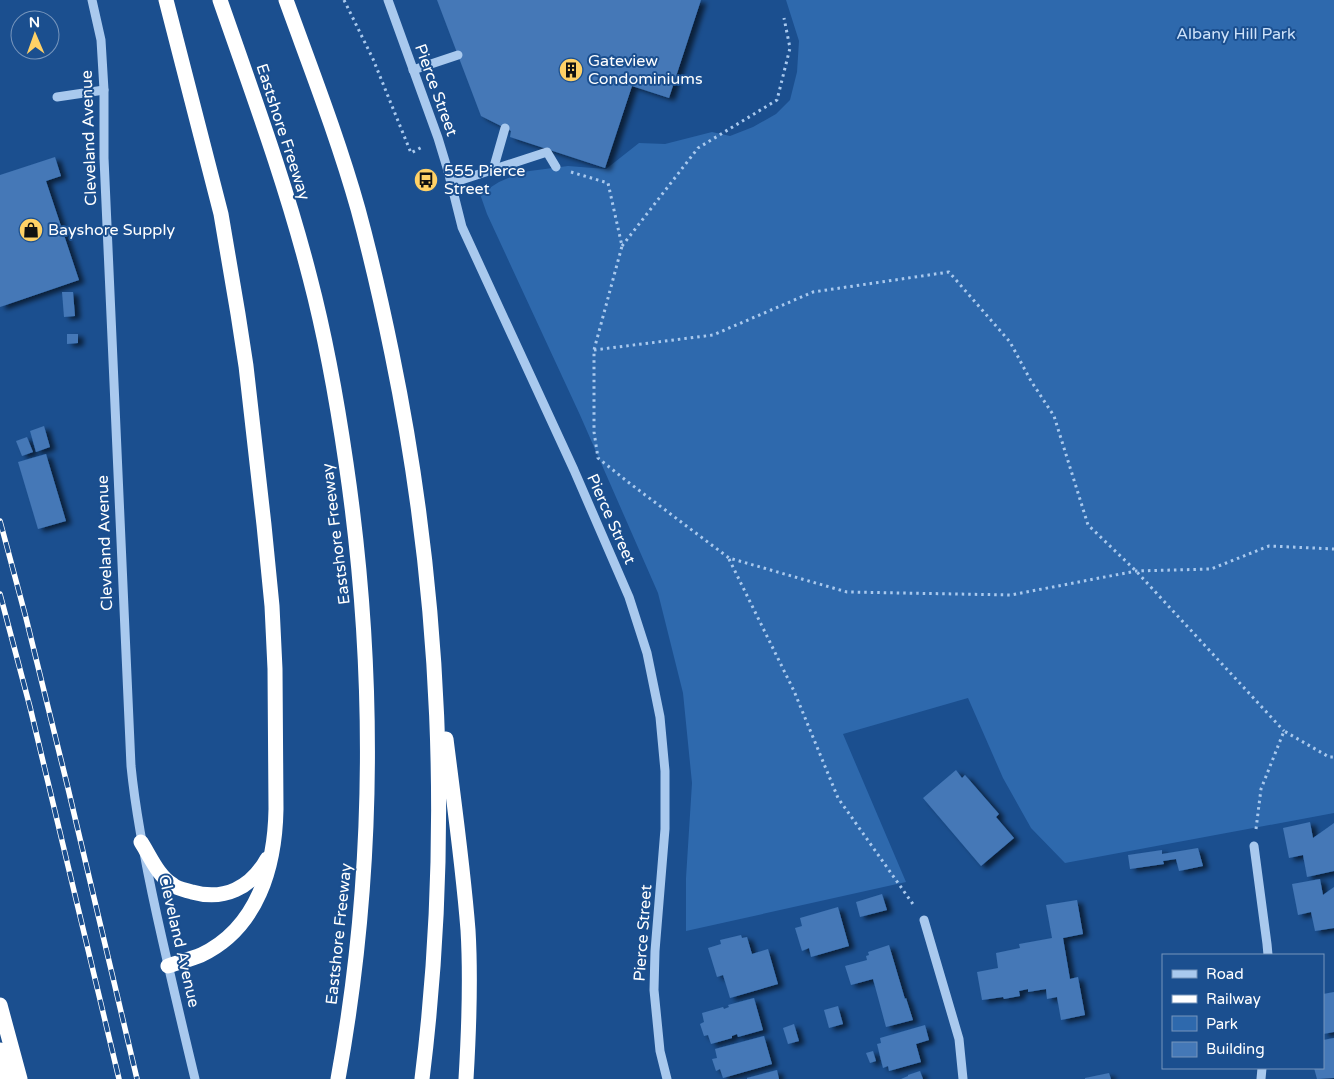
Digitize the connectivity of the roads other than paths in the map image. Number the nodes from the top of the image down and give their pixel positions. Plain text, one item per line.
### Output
1 (92, 0) edge
2 (166, 0) edge
3 (220, 0) edge
4 (286, 0) edge
5 (388, 0) edge
6 (458, 55) dead end
7 (413, 70) junction
8 (104, 90) junction
9 (56, 97) dead end
10 (505, 128) dead end
11 (556, 167) road end
12 (493, 170) junction
13 (452, 184) junction
14 (428, 597) junction
15 (276, 826) junction
16 (141, 842) junction
17 (1254, 846) road end
18 (924, 920) road end
19 (1268, 954) edge
20 (168, 966) junction
21 (0, 1005) edge
22 (0, 1050) edge
23 (6, 1079) edge
24 (20, 1079) edge
25 (195, 1079) edge
26 (338, 1079) edge
27 (422, 1079) edge
28 (466, 1079) edge
29 (667, 1079) edge
30 (963, 1079) edge

1 - 8 street, Cleveland Avenue
2 - 15 highway
3 - 26 highway, Eastshore Freeway
4 - 14 highway
5 - 7 street, Pierce Street
6 - 7 street
7 - 13 street, Pierce Street
8 - 9 street
8 - 16 street, Cleveland Avenue
10 - 12 street
11 - 12 street
12 - 13 street
13 - 29 street, Pierce Street
14 - 27 highway
14 - 28 highway
15 - 16 highway
15 - 20 highway
16 - 20 street, Cleveland Avenue
17 - 19 street
18 - 30 street
20 - 25 street, Cleveland Avenue
21 - 24 highway
22 - 23 highway

